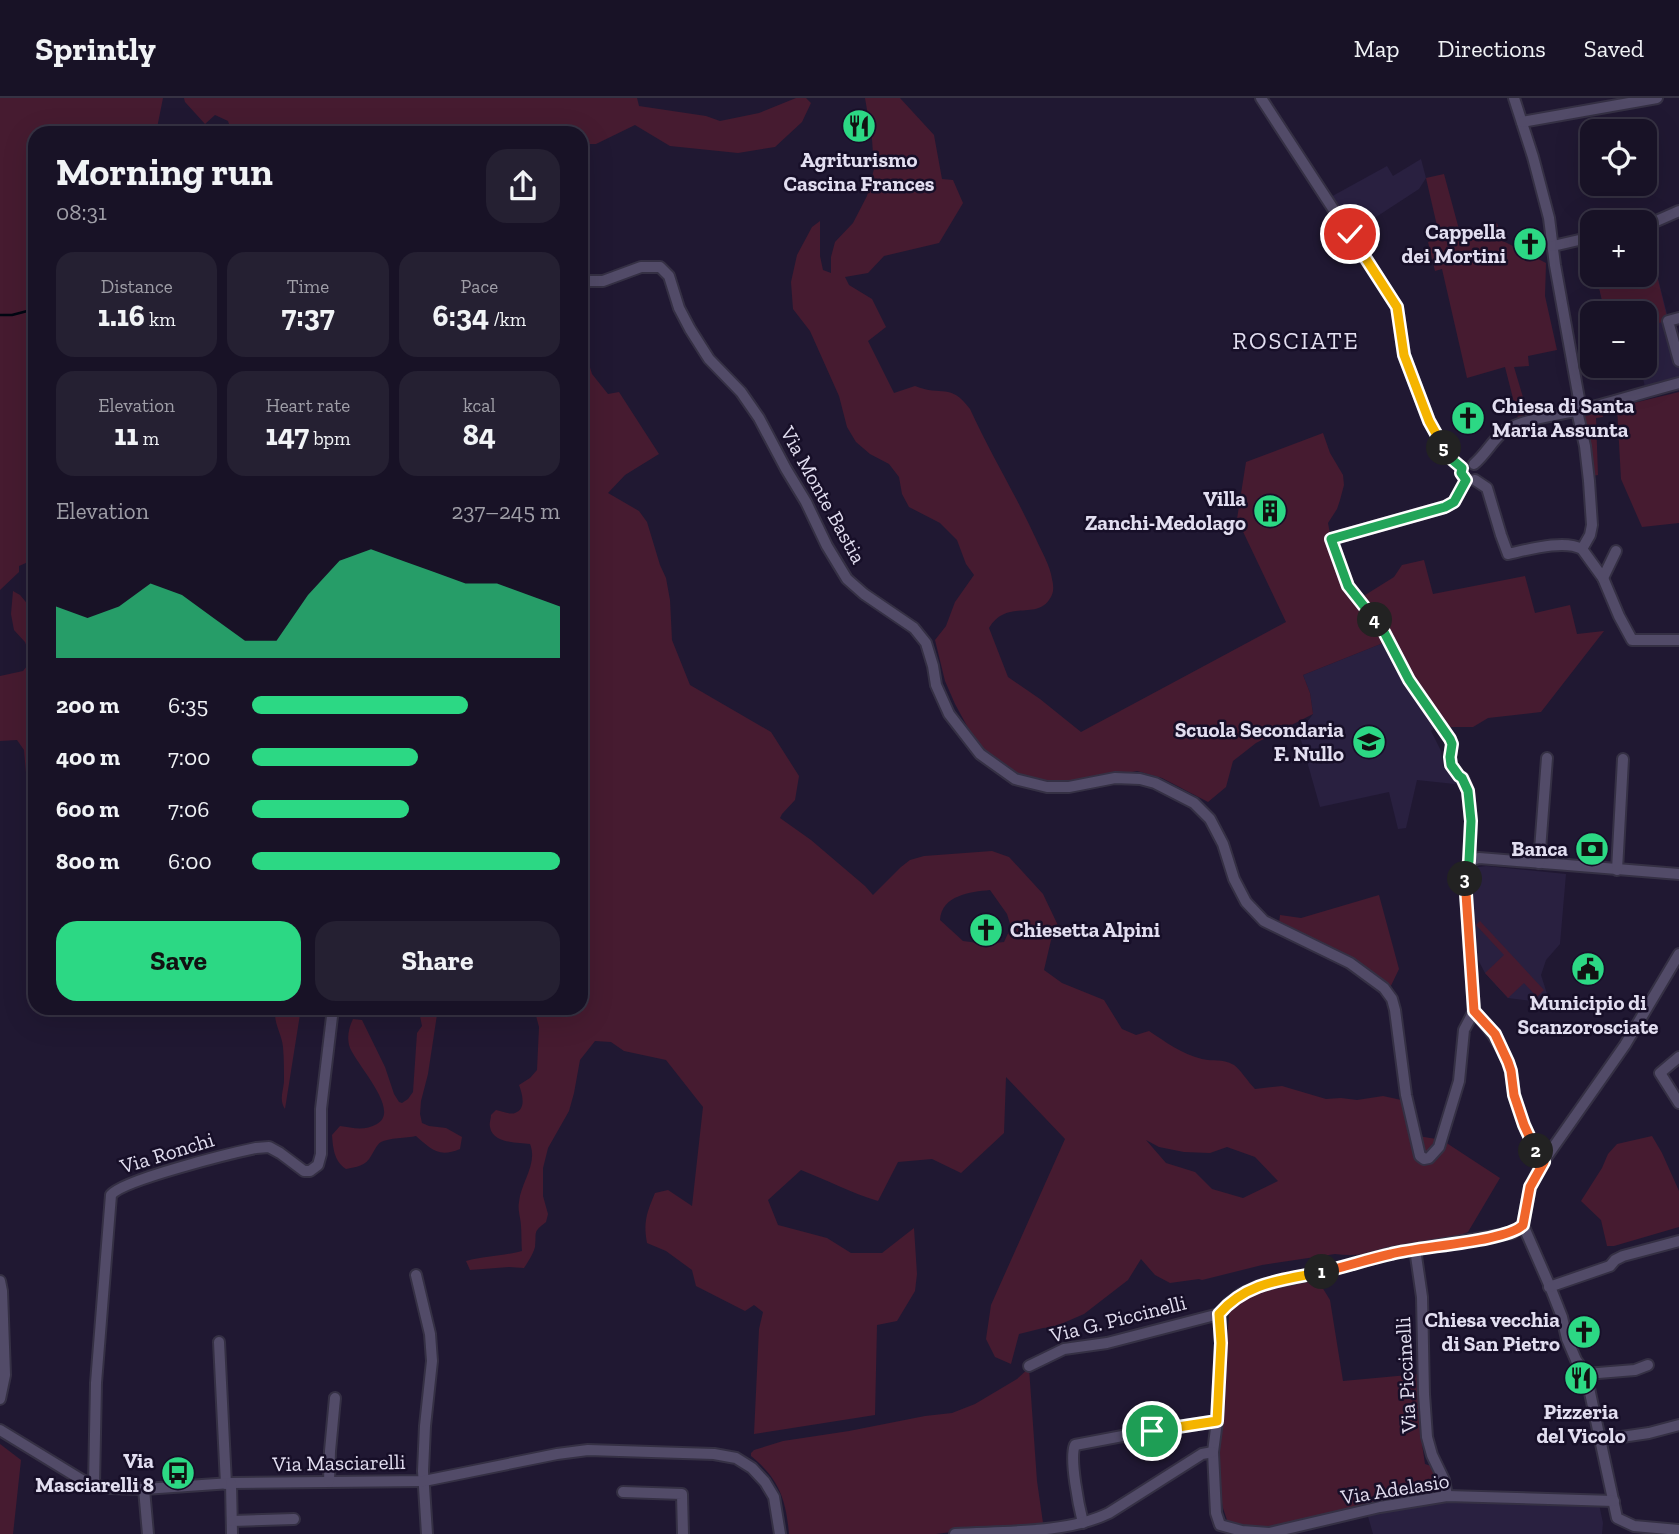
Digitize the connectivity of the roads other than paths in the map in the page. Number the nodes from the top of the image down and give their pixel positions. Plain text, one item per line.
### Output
1 (1261, 98) edge
2 (1514, 98) edge
3 (1657, 98) edge
4 (1522, 122) junction
5 (1679, 211) edge
6 (1657, 221) edge
7 (1580, 240) edge
8 (1553, 246) junction
9 (588, 281) edge
10 (1679, 318) edge
11 (1679, 361) edge
12 (1679, 383) edge
13 (1579, 410) junction
14 (1475, 464) junction
15 (1462, 468) junction
16 (1470, 480) junction
17 (1582, 549) junction
18 (1616, 551) dead end
19 (1603, 578) junction
20 (1679, 640) edge
21 (1547, 758) dead end
22 (1622, 759) dead end
23 (1469, 861) junction
24 (1539, 863) junction
25 (1617, 870) junction
26 (1679, 874) edge
27 (1679, 954) edge
28 (1474, 1011) junction
29 (332, 1015) edge
30 (1679, 1057) edge
31 (1677, 1096) edge
32 (1544, 1162) junction
33 (1523, 1225) junction
34 (1679, 1241) edge
35 (1415, 1249) junction
36 (416, 1275) dead end
37 (0, 1281) edge
38 (1549, 1287) junction
39 (1219, 1314) junction
40 (219, 1342) dead end
41 (1647, 1365) dead end
42 (1029, 1366) dead end
43 (1586, 1374) junction
44 (335, 1398) dead end
45 (0, 1399) edge
46 (1217, 1421) junction
47 (1679, 1425) edge
48 (0, 1430) edge
49 (1601, 1440) junction
50 (1213, 1452) junction
51 (329, 1481) junction
52 (424, 1481) junction
53 (228, 1484) junction
54 (94, 1485) junction
55 (144, 1489) junction
56 (623, 1492) dead end
57 (1447, 1496) junction
58 (1614, 1502) junction
59 (294, 1519) dead end
60 (232, 1521) junction
61 (1083, 1523) junction
62 (1679, 1530) edge
63 (148, 1534) edge
64 (232, 1534) edge
65 (428, 1534) edge
66 (683, 1534) edge
67 (780, 1534) edge
68 (955, 1534) edge
69 (1269, 1534) edge

1 - 15 street
2 - 4 street
3 - 4 street
4 - 8 street
5 - 6 street
7 - 8 street
8 - 13 street
9 - 28 street, Via Monte Bastia
10 - 11 street
12 - 13 street
13 - 14 street
13 - 17 street
14 - 15 street
14 - 16 street
15 - 16 street
16 - 17 street
16 - 23 street
17 - 19 street
18 - 19 street
19 - 20 street
21 - 24 street
22 - 25 street
23 - 24 street
23 - 28 street
24 - 25 street
25 - 26 street
27 - 32 street
28 - 32 street
29 - 54 street, Via Ronchi
30 - 31 street
32 - 33 street
33 - 35 street
33 - 38 street
34 - 38 street
35 - 39 street
35 - 57 street, Via Piccinelli
36 - 52 street
37 - 45 street
38 - 43 street
39 - 42 street, Via G. Piccinelli
39 - 46 street
40 - 53 street
41 - 43 street
43 - 49 street
44 - 51 street
46 - 50 street
46 - 61 street
47 - 49 street
48 - 54 street, Via Masciarelli
49 - 58 street
50 - 61 street
50 - 69 street, Via Adelasio
51 - 52 street, Via Masciarelli
51 - 53 street, Via Masciarelli
52 - 65 street
52 - 67 street, Via Masciarelli
53 - 55 street, Via Masciarelli
53 - 60 street
54 - 55 street, Via Masciarelli
55 - 63 street
56 - 66 street
57 - 58 street, Via Adelasio
57 - 69 street, Via Adelasio
58 - 62 street
59 - 60 street
60 - 64 street
61 - 68 street

